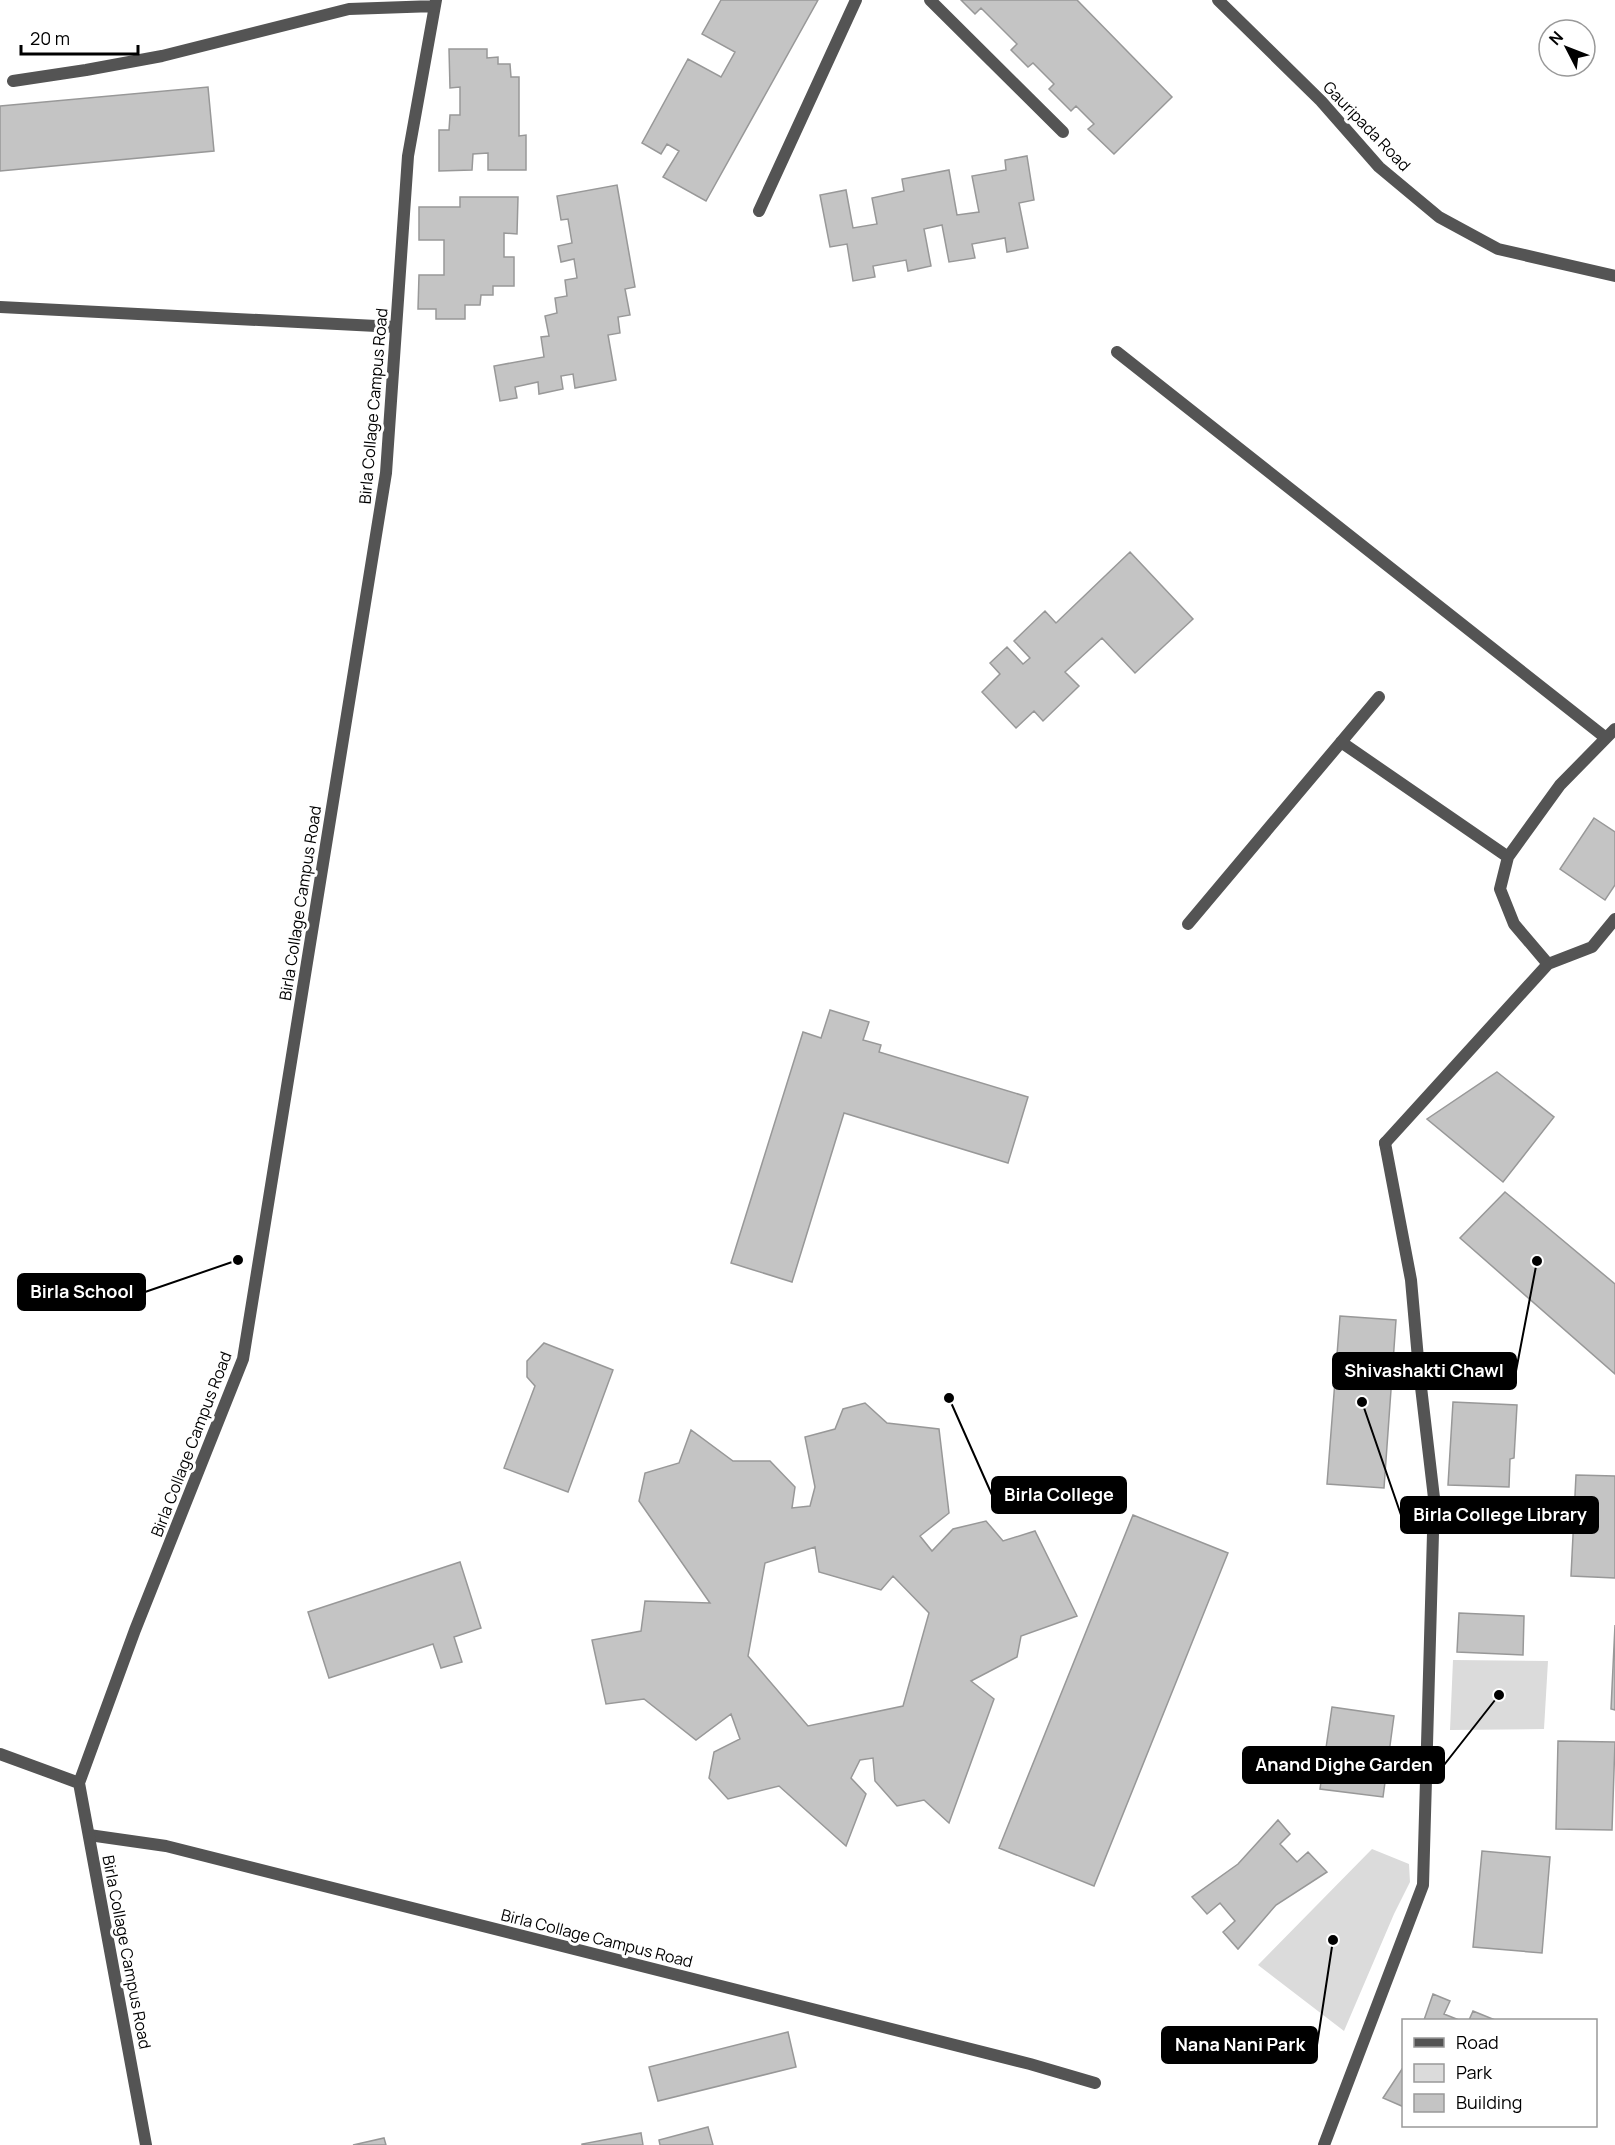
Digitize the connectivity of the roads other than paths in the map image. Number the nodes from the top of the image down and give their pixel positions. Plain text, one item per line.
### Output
1 (856, 0) edge
2 (930, 0) edge
3 (1218, 0) edge
4 (436, 3) edge
5 (13, 81) dead end
6 (1063, 132) dead end
7 (759, 211) dead end
8 (1615, 276) edge
9 (0, 307) edge
10 (396, 327) junction
11 (1117, 352) dead end
12 (1379, 697) dead end
13 (1611, 733) edge
14 (1341, 742) junction
15 (1508, 857) junction
16 (1615, 919) edge
17 (1188, 924) dead end
18 (1548, 964) junction
19 (0, 1754) edge
20 (79, 1783) junction
21 (88, 1835) junction
22 (1095, 2083) dead end
23 (146, 2145) edge
24 (1324, 2145) edge

1 - 7 street
2 - 6 street
3 - 8 street, Gauripada Road
4 - 5 street
4 - 10 street, Birla Collage Campus Road
9 - 10 street
10 - 20 street, Birla Collage Campus Road
11 - 13 street
12 - 14 street
13 - 15 street
14 - 15 street
14 - 17 street
15 - 18 street
16 - 18 street
18 - 24 street
19 - 20 street
20 - 21 street, Birla Collage Campus Road
21 - 22 street, Birla Collage Campus Road
21 - 23 street, Birla Collage Campus Road

